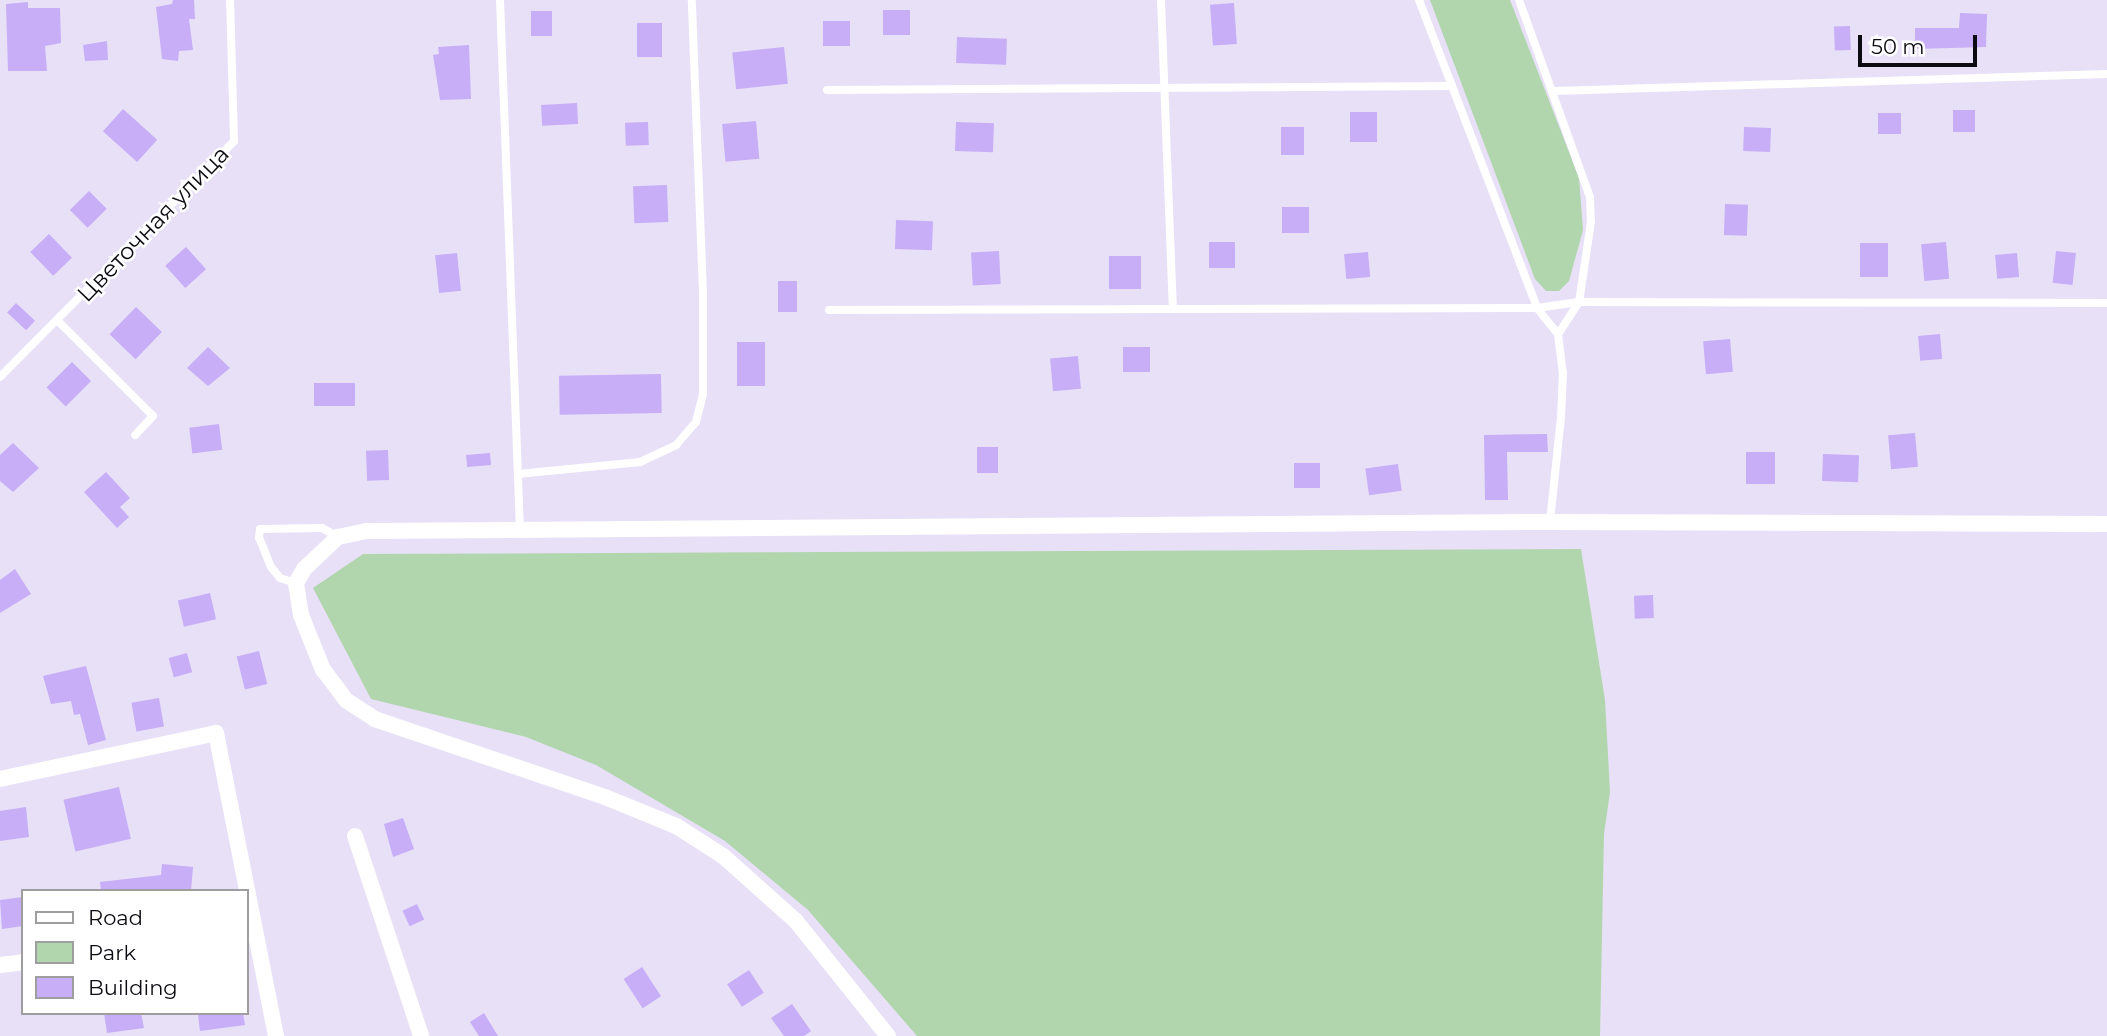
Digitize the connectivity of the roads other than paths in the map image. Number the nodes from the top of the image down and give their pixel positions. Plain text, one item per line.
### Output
1 (230, 0) edge
2 (500, 0) edge
3 (692, 0) edge
4 (1161, 0) edge
5 (1419, 0) edge
6 (1519, 0) edge
7 (2107, 74) edge
8 (1452, 86) junction
9 (1163, 88) junction
10 (827, 90) dead end
11 (1555, 91) junction
12 (1579, 302) junction
13 (2107, 303) edge
14 (1173, 307) junction
15 (1537, 308) junction
16 (829, 310) dead end
17 (58, 321) junction
18 (1558, 334) junction
19 (0, 377) edge
20 (135, 435) dead end
21 (518, 474) junction
22 (1550, 522) junction
23 (2107, 524) edge
24 (520, 531) junction
25 (338, 537) junction
26 (296, 583) junction
27 (0, 779) edge
28 (355, 836) dead end
29 (245, 889) edge
30 (248, 906) edge
31 (252, 928) edge
32 (21, 962) edge
33 (0, 965) edge
34 (276, 1036) edge
35 (421, 1036) edge
36 (888, 1036) edge

1 - 17 lane, Цветочная улица
2 - 21 lane
3 - 21 lane
4 - 9 lane
5 - 8 lane
6 - 11 lane
7 - 11 lane
8 - 9 lane
8 - 15 lane
9 - 10 lane
9 - 14 lane
11 - 12 lane
12 - 13 lane
12 - 15 lane
12 - 18 lane
14 - 15 lane
14 - 16 lane
15 - 18 lane
17 - 19 lane, Цветочная улица
17 - 20 lane
18 - 22 lane
21 - 24 lane
22 - 23 street
22 - 24 street
24 - 25 street
25 - 26 street
25 - 26 lane
26 - 36 street
27 - 29 street
28 - 35 street
30 - 31 street
31 - 34 street
32 - 33 street

